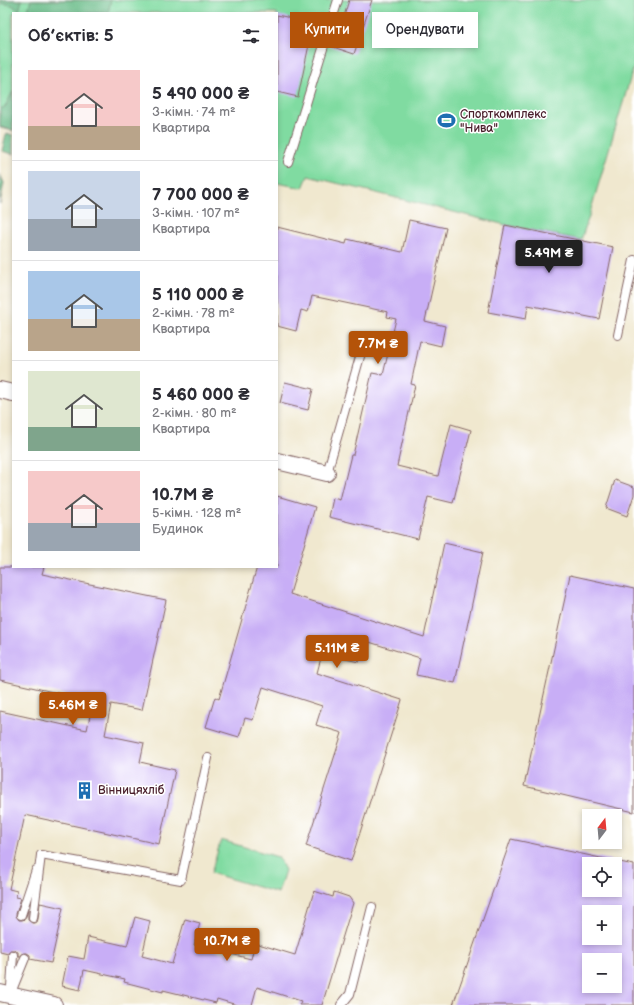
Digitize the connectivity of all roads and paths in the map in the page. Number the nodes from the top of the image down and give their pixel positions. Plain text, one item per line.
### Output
1 (338, 0) edge
2 (288, 162) dead end
3 (634, 260) edge
4 (618, 335) dead end
5 (363, 346) dead end
6 (0, 390) edge
7 (12, 393) edge
8 (278, 461) edge
9 (327, 473) joint
10 (208, 758) dead end
11 (41, 854) junction
12 (372, 907) dead end
13 (21, 916) dead end
14 (34, 918) dead end
15 (13, 955) dead end
16 (25, 958) dead end
17 (5, 994) edge
18 (54, 1005) edge
19 (341, 1005) edge

1 - 2 lane
3 - 4 lane
5 - 9 lane
6 - 7 street
8 - 9 street
10 - 11 lane
11 - 13 lane
11 - 14 lane
12 - 19 lane
15 - 17 lane
16 - 17 lane
17 - 18 street

